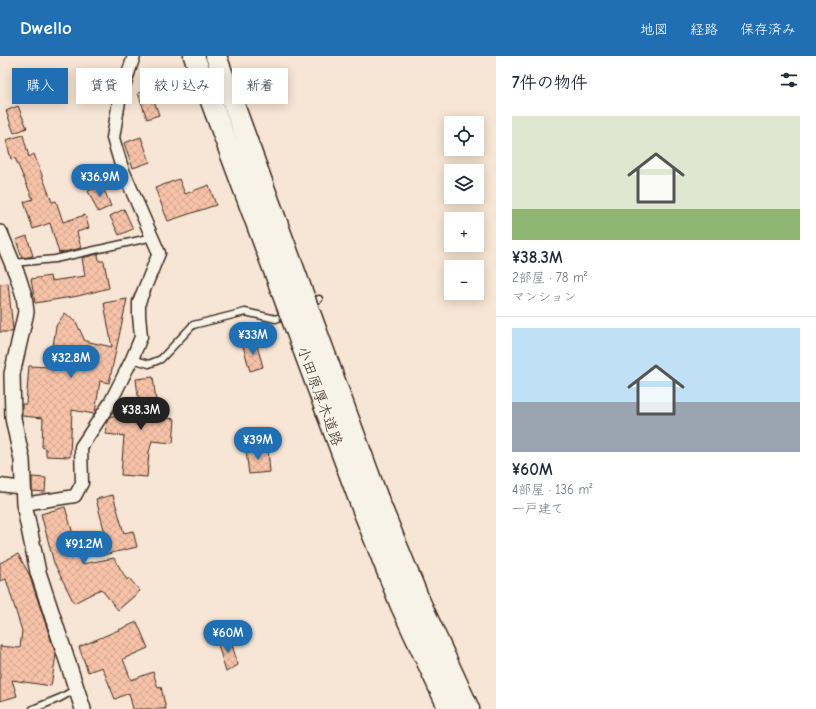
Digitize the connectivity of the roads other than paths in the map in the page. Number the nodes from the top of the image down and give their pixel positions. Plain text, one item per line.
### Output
1 (134, 56) edge
2 (194, 56) edge
3 (216, 56) edge
4 (0, 233) edge
5 (153, 237) junction
6 (12, 263) junction
7 (319, 299) dead end
8 (300, 308) dead end
9 (294, 310) dead end
10 (132, 359) junction
11 (0, 485) edge
12 (24, 488) junction
13 (370, 502) junction
14 (24, 504) junction
15 (76, 689) junction
16 (33, 709) edge
17 (83, 709) edge
18 (449, 709) edge
19 (469, 709) edge

1 - 5 street
2 - 13 highway, 小田原厚木道路, bridge
3 - 13 highway, 小田原厚木道路, bridge
4 - 6 street
5 - 6 lane
5 - 10 street
6 - 12 street
7 - 8 lane
9 - 10 lane
10 - 14 street
11 - 12 street
12 - 14 street
13 - 18 highway, 小田原厚木道路
13 - 19 highway, 小田原厚木道路
14 - 15 street
15 - 16 lane
15 - 17 street

